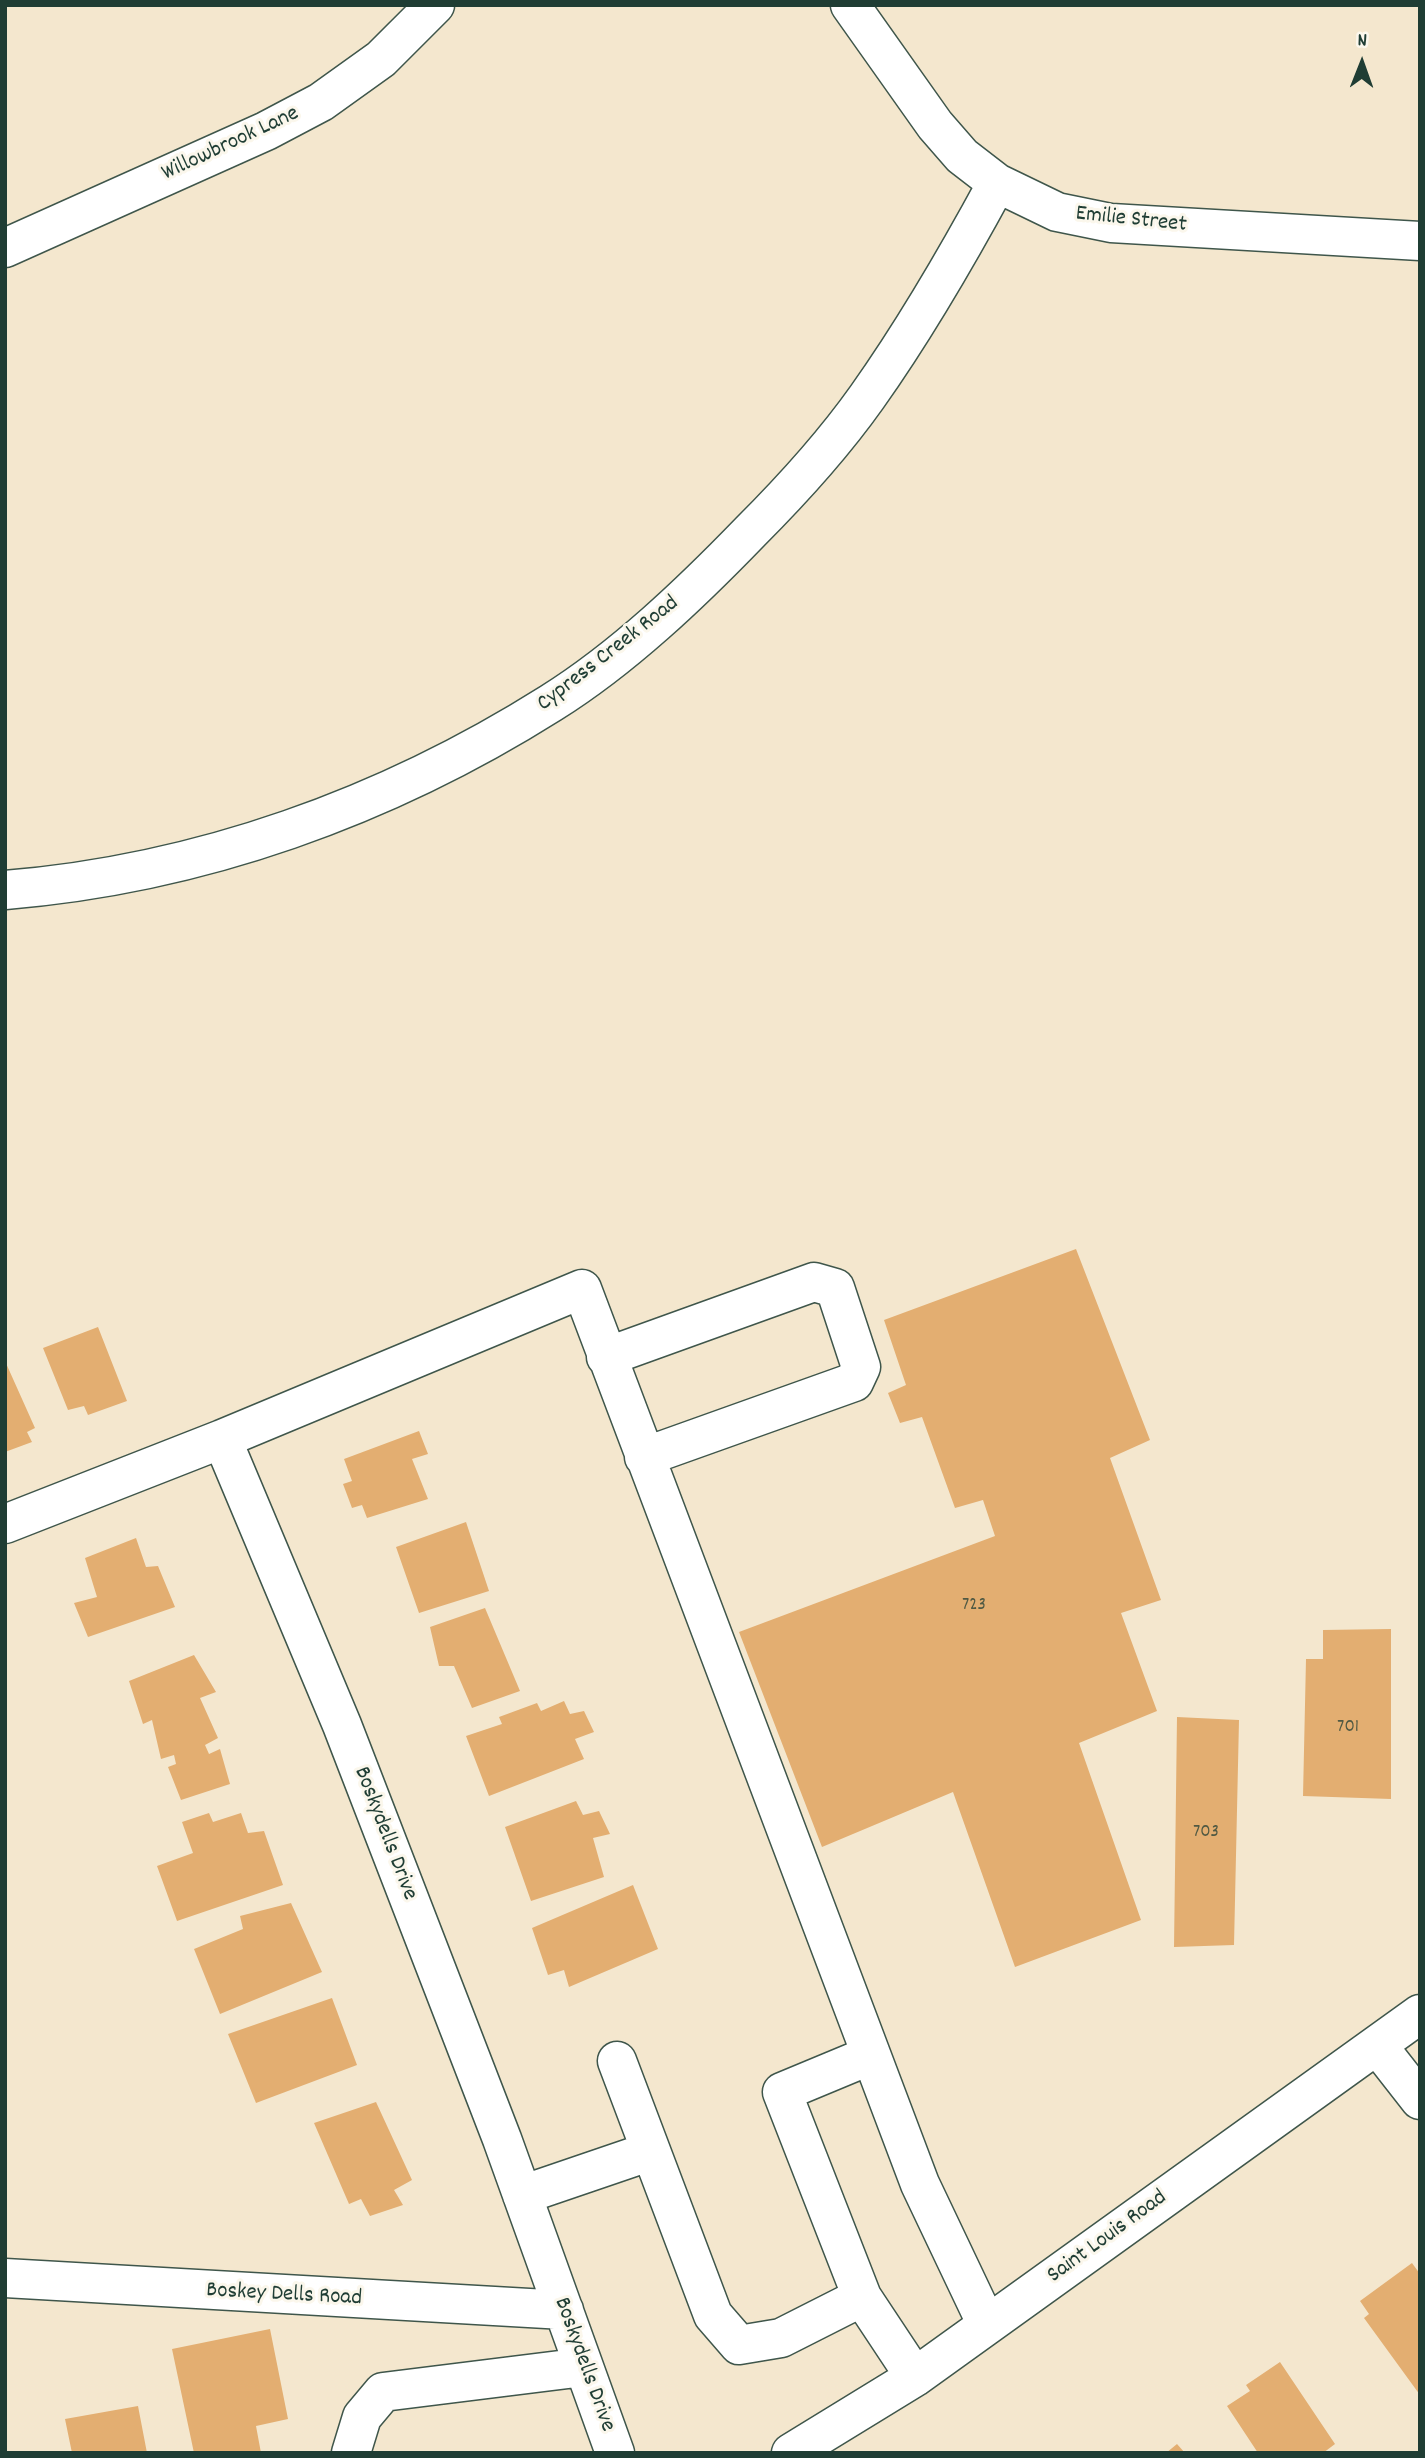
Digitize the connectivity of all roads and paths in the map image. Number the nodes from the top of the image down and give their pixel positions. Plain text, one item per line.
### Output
1 (435, 5) edge
2 (850, 5) edge
3 (997, 183) junction
4 (1420, 241) edge
5 (5, 248) edge
6 (5, 890) edge
7 (606, 1357) junction
8 (222, 1439) junction
9 (644, 1457) junction
10 (5, 1524) edge
11 (1420, 2014) edge
12 (1377, 2045) junction
13 (871, 2055) junction
14 (617, 2061) dead end
15 (1420, 2100) edge
16 (650, 2151) junction
17 (522, 2196) junction
18 (5, 2278) edge
19 (862, 2297) junction
20 (564, 2310) junction
21 (987, 2325) junction
22 (584, 2367) junction
23 (915, 2377) junction
24 (351, 2453) edge
25 (615, 2453) edge
26 (791, 2453) edge

1 - 5 street, Willowbrook Lane
2 - 3 street, Emilie Street
3 - 4 street, Emilie Street
3 - 6 street, Cypress Creek Road
7 - 8 street
7 - 9 street
7 - 9 street
8 - 10 street
8 - 17 street, Boskydells Drive
9 - 13 street
11 - 12 street, Saint Louis Road
12 - 15 street
12 - 21 street, Saint Louis Road
13 - 19 street
13 - 21 street
14 - 16 street
16 - 17 street
16 - 19 street
17 - 20 street, Boskydells Drive
18 - 20 street, Boskey Dells Road
19 - 23 street
20 - 22 street, Boskydells Drive
21 - 23 street, Saint Louis Road
22 - 24 street
22 - 25 street, Boskydells Drive
23 - 26 street, Saint Louis Road

